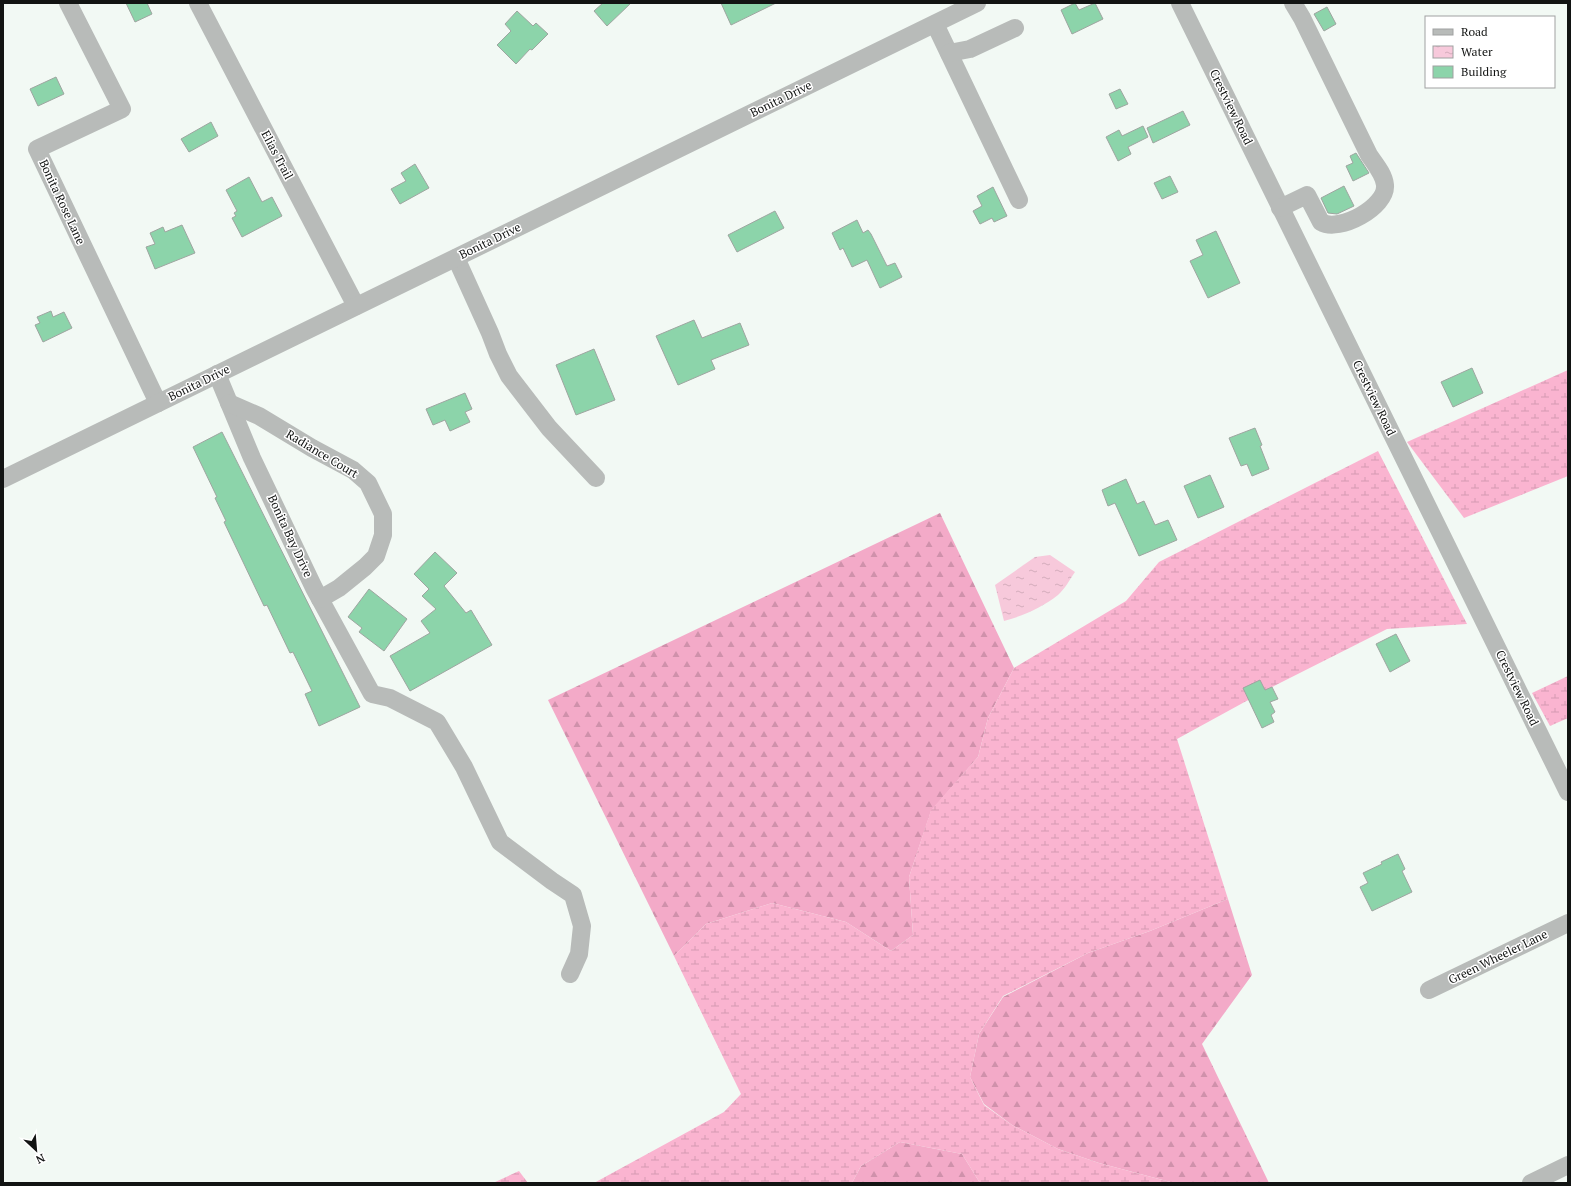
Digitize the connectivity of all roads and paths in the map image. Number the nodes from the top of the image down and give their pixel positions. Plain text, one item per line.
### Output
1 (68, 3) edge
2 (198, 3) edge
3 (977, 3) edge
4 (1180, 3) edge
5 (1293, 3) edge
6 (935, 24) junction
7 (1015, 28) dead end
8 (949, 53) junction
9 (1019, 200) dead end
10 (1280, 208) junction
11 (456, 258) junction
12 (356, 306) junction
13 (217, 374) junction
14 (158, 403) junction
15 (230, 403) junction
16 (596, 478) dead end
17 (3, 479) edge
18 (320, 600) junction
19 (1568, 792) edge
20 (1568, 923) edge
21 (570, 974) dead end
22 (1428, 990) dead end
23 (1568, 1165) edge
24 (1531, 1183) edge

1 - 14 street, Bonita Rose Lane
2 - 12 street, Elias Trail
3 - 6 street, Bonita Drive
4 - 10 street, Crestview Road
5 - 10 street
6 - 8 street
6 - 11 street, Bonita Drive
7 - 8 street
8 - 9 street
10 - 19 street, Crestview Road
11 - 12 street, Bonita Drive
11 - 16 street
12 - 13 street, Bonita Drive
13 - 14 street, Bonita Drive
13 - 15 street, Bonita Bay Drive
14 - 17 street, Bonita Drive
15 - 18 street, Bonita Bay Drive
15 - 18 street, Radiance Court
18 - 21 street, Bonita Bay Drive
20 - 22 street, Green Wheeler Lane
23 - 24 street

